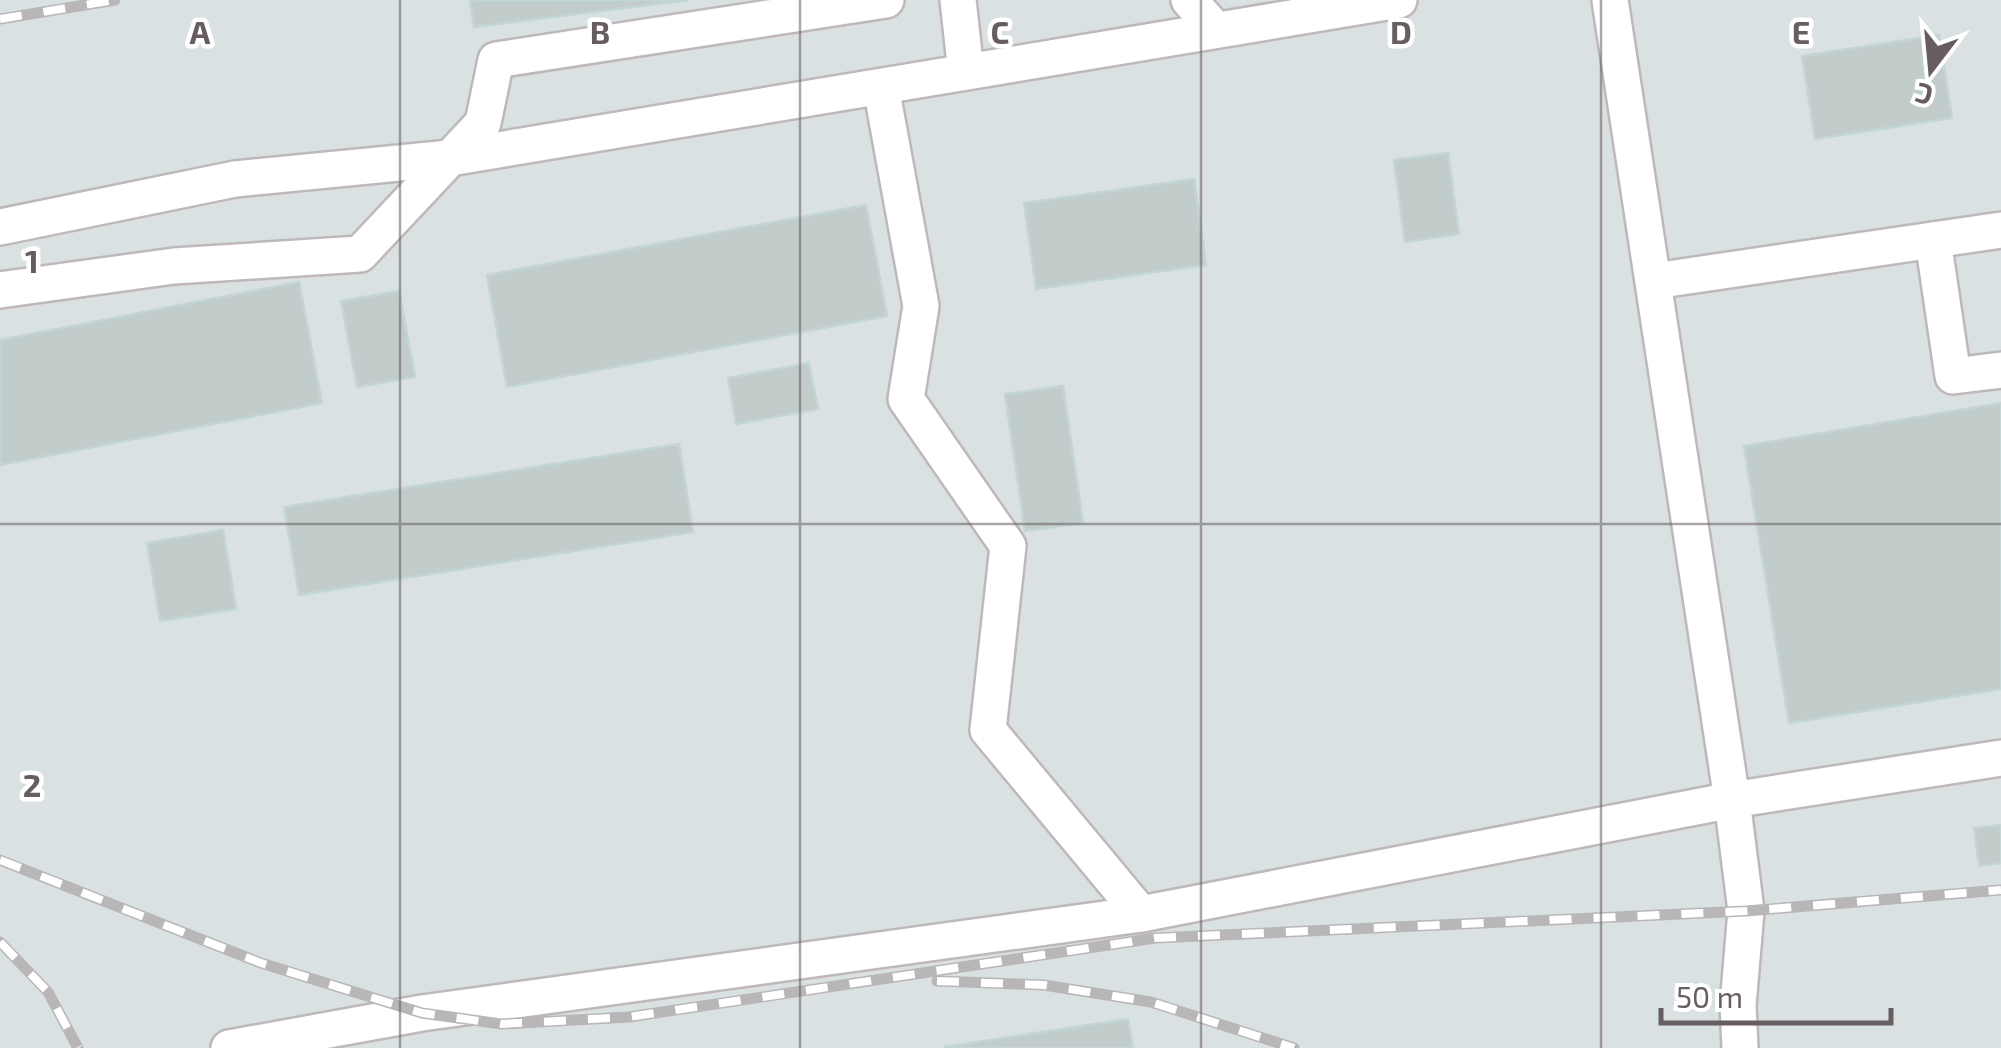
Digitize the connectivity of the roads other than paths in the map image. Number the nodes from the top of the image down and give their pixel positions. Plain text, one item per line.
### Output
1 (886, 0) edge
2 (958, 0) edge
3 (1188, 0) edge
4 (1399, 0) edge
5 (1610, 0) edge
6 (1216, 30) junction
7 (966, 72) junction
8 (881, 87) junction
9 (450, 158) junction
10 (0, 227) edge
11 (2001, 230) edge
12 (1932, 240) junction
13 (1654, 281) junction
14 (0, 290) edge
15 (2001, 370) edge
16 (2001, 758) edge
17 (1732, 800) junction
18 (1141, 914) junction
19 (228, 1048) edge
20 (1740, 1048) edge

1 - 9 lane
2 - 7 lane
3 - 6 lane
4 - 6 lane
5 - 13 lane
6 - 7 lane
7 - 8 lane
8 - 9 lane
8 - 18 lane
9 - 10 lane
9 - 14 lane
11 - 12 lane
12 - 13 lane
12 - 15 lane
13 - 17 lane
16 - 17 lane
17 - 18 lane
17 - 20 lane
18 - 19 lane

